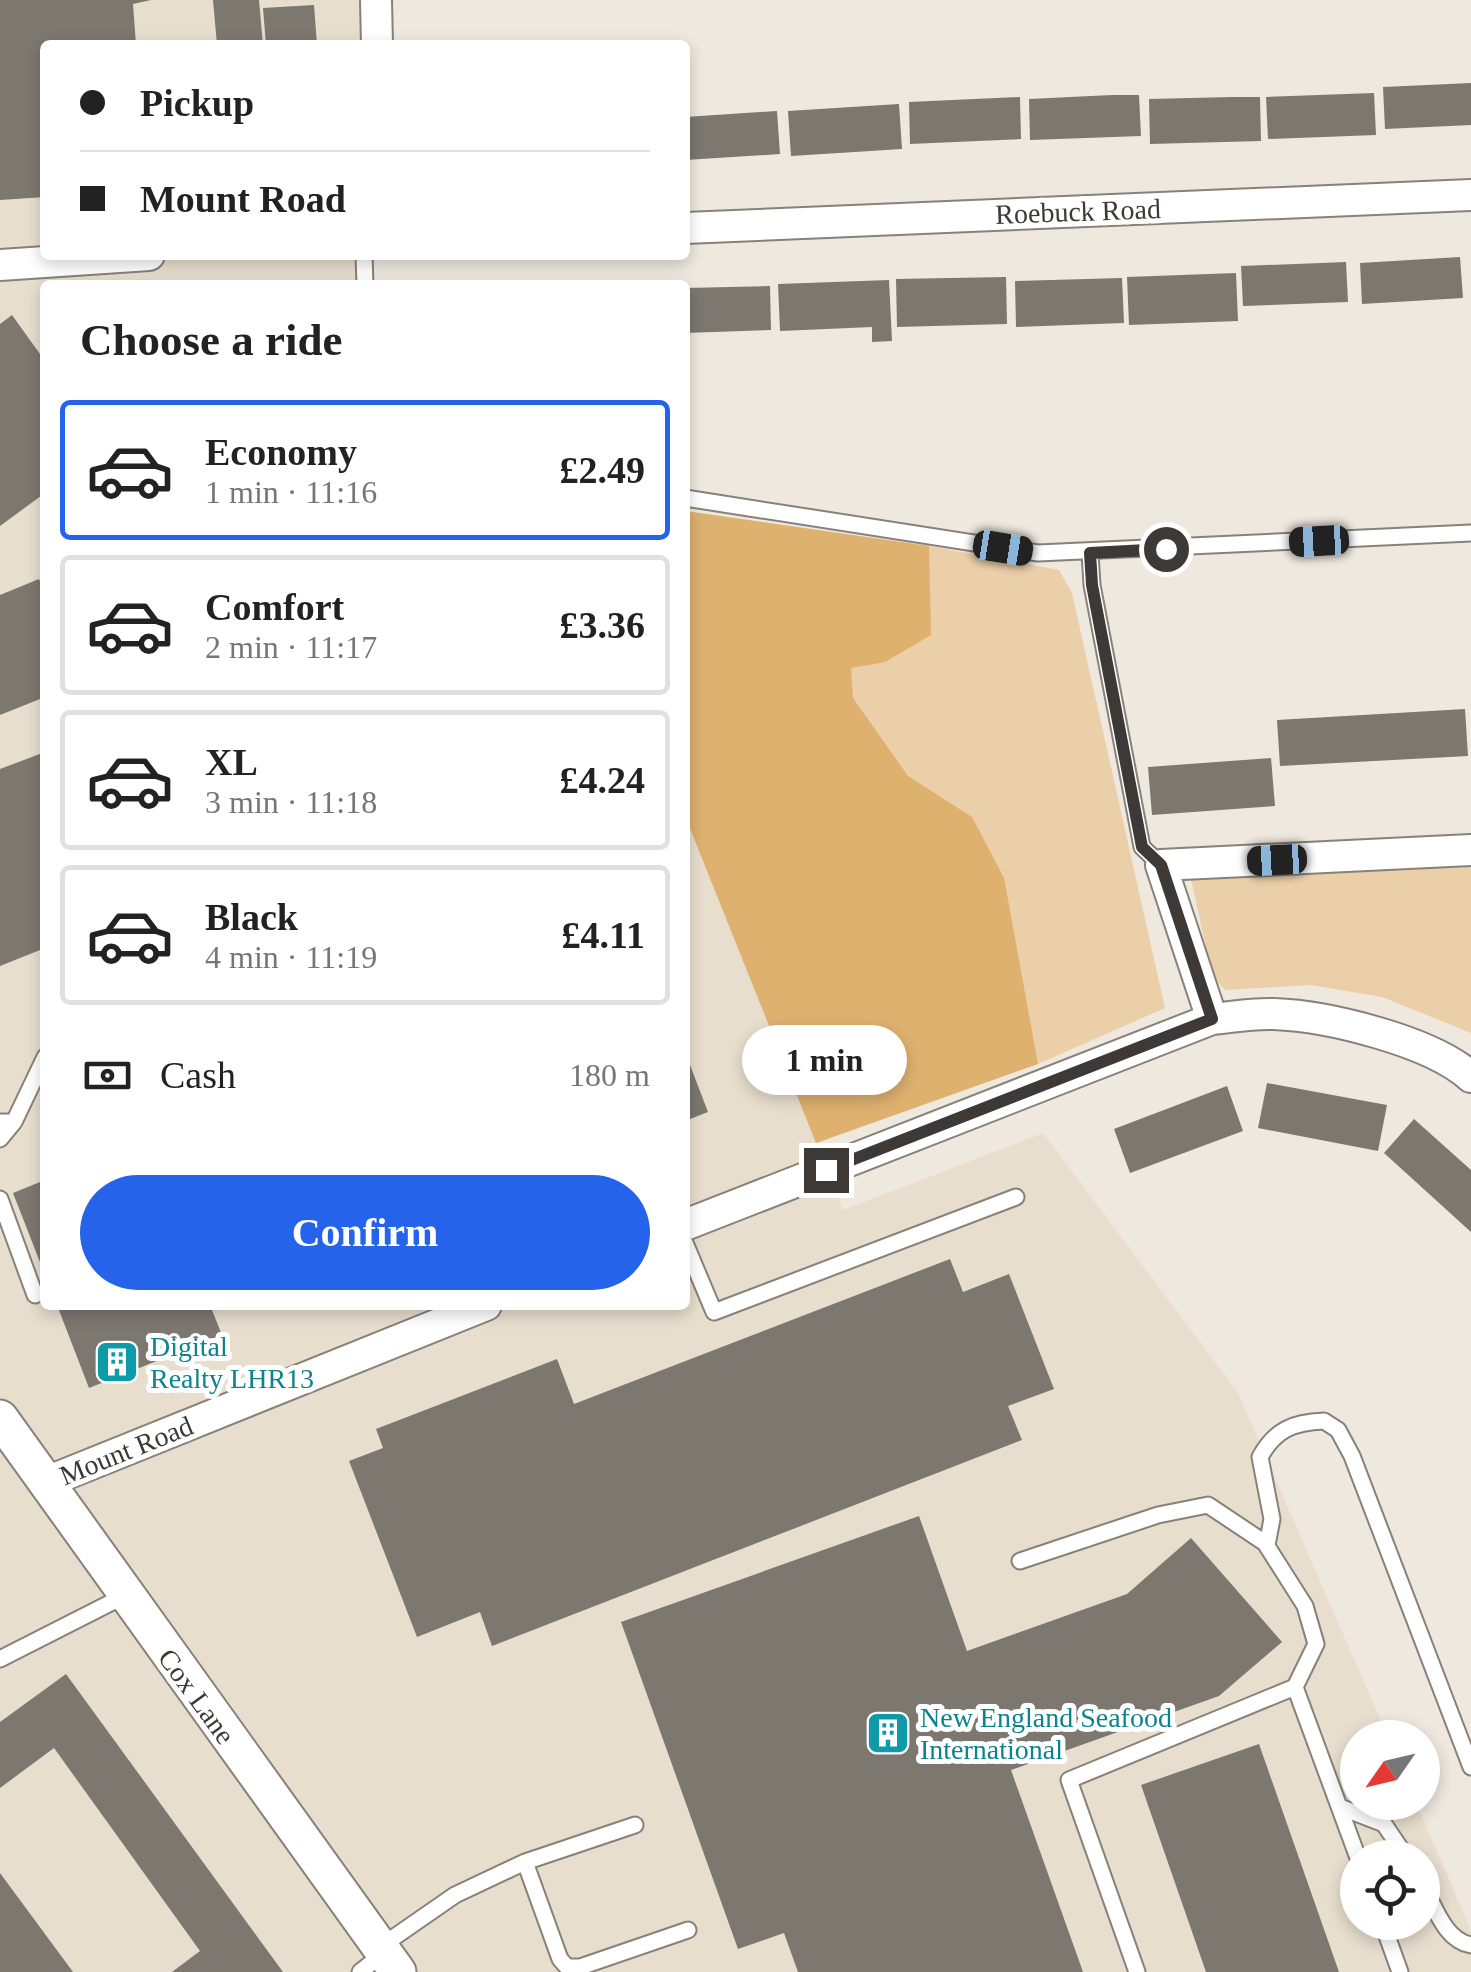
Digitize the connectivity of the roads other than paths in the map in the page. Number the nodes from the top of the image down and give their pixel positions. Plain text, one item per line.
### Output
1 (376, 0) edge
2 (377, 40) edge
3 (1471, 195) edge
4 (690, 228) edge
5 (74, 260) edge
6 (0, 265) edge
7 (690, 499) edge
8 (1471, 533) edge
9 (1090, 553) junction
10 (1471, 850) edge
11 (1161, 865) junction
12 (1212, 1019) junction
13 (40, 1066) edge
14 (1471, 1077) edge
15 (7, 1122) edge
16 (0, 1139) edge
17 (1016, 1197) dead end
18 (0, 1198) edge
19 (690, 1223) edge
20 (690, 1255) edge
21 (35, 1294) dead end
22 (474, 1310) edge
23 (0, 1418) edge
24 (44, 1483) junction
25 (1266, 1545) junction
26 (1020, 1562) dead end
27 (124, 1596) junction
28 (0, 1660) edge
29 (1295, 1687) junction
30 (1471, 1767) edge
31 (1340, 1808) edge
32 (1373, 1820) edge
33 (636, 1824) dead end
34 (1395, 1840) edge
35 (525, 1862) junction
36 (1440, 1918) edge
37 (688, 1930) dead end
38 (1388, 1940) edge
39 (1471, 1945) edge
40 (381, 1961) edge
41 (1137, 1972) edge
42 (1400, 1972) edge

1 - 2 street
3 - 4 street, Roebuck Road
5 - 6 street
7 - 9 lane
8 - 9 lane
9 - 11 lane
10 - 11 street
11 - 12 street
12 - 14 street
12 - 19 street
13 - 15 lane
15 - 16 lane
17 - 20 lane
18 - 21 lane
22 - 24 street, Mount Road
23 - 24 street, Cox Lane
24 - 27 street, Cox Lane
25 - 26 lane
25 - 29 lane
25 - 30 lane
27 - 28 lane
27 - 40 street, Cox Lane
29 - 31 lane
29 - 41 lane
32 - 34 lane
33 - 35 lane
35 - 37 lane
35 - 40 lane
36 - 39 lane
38 - 42 lane

